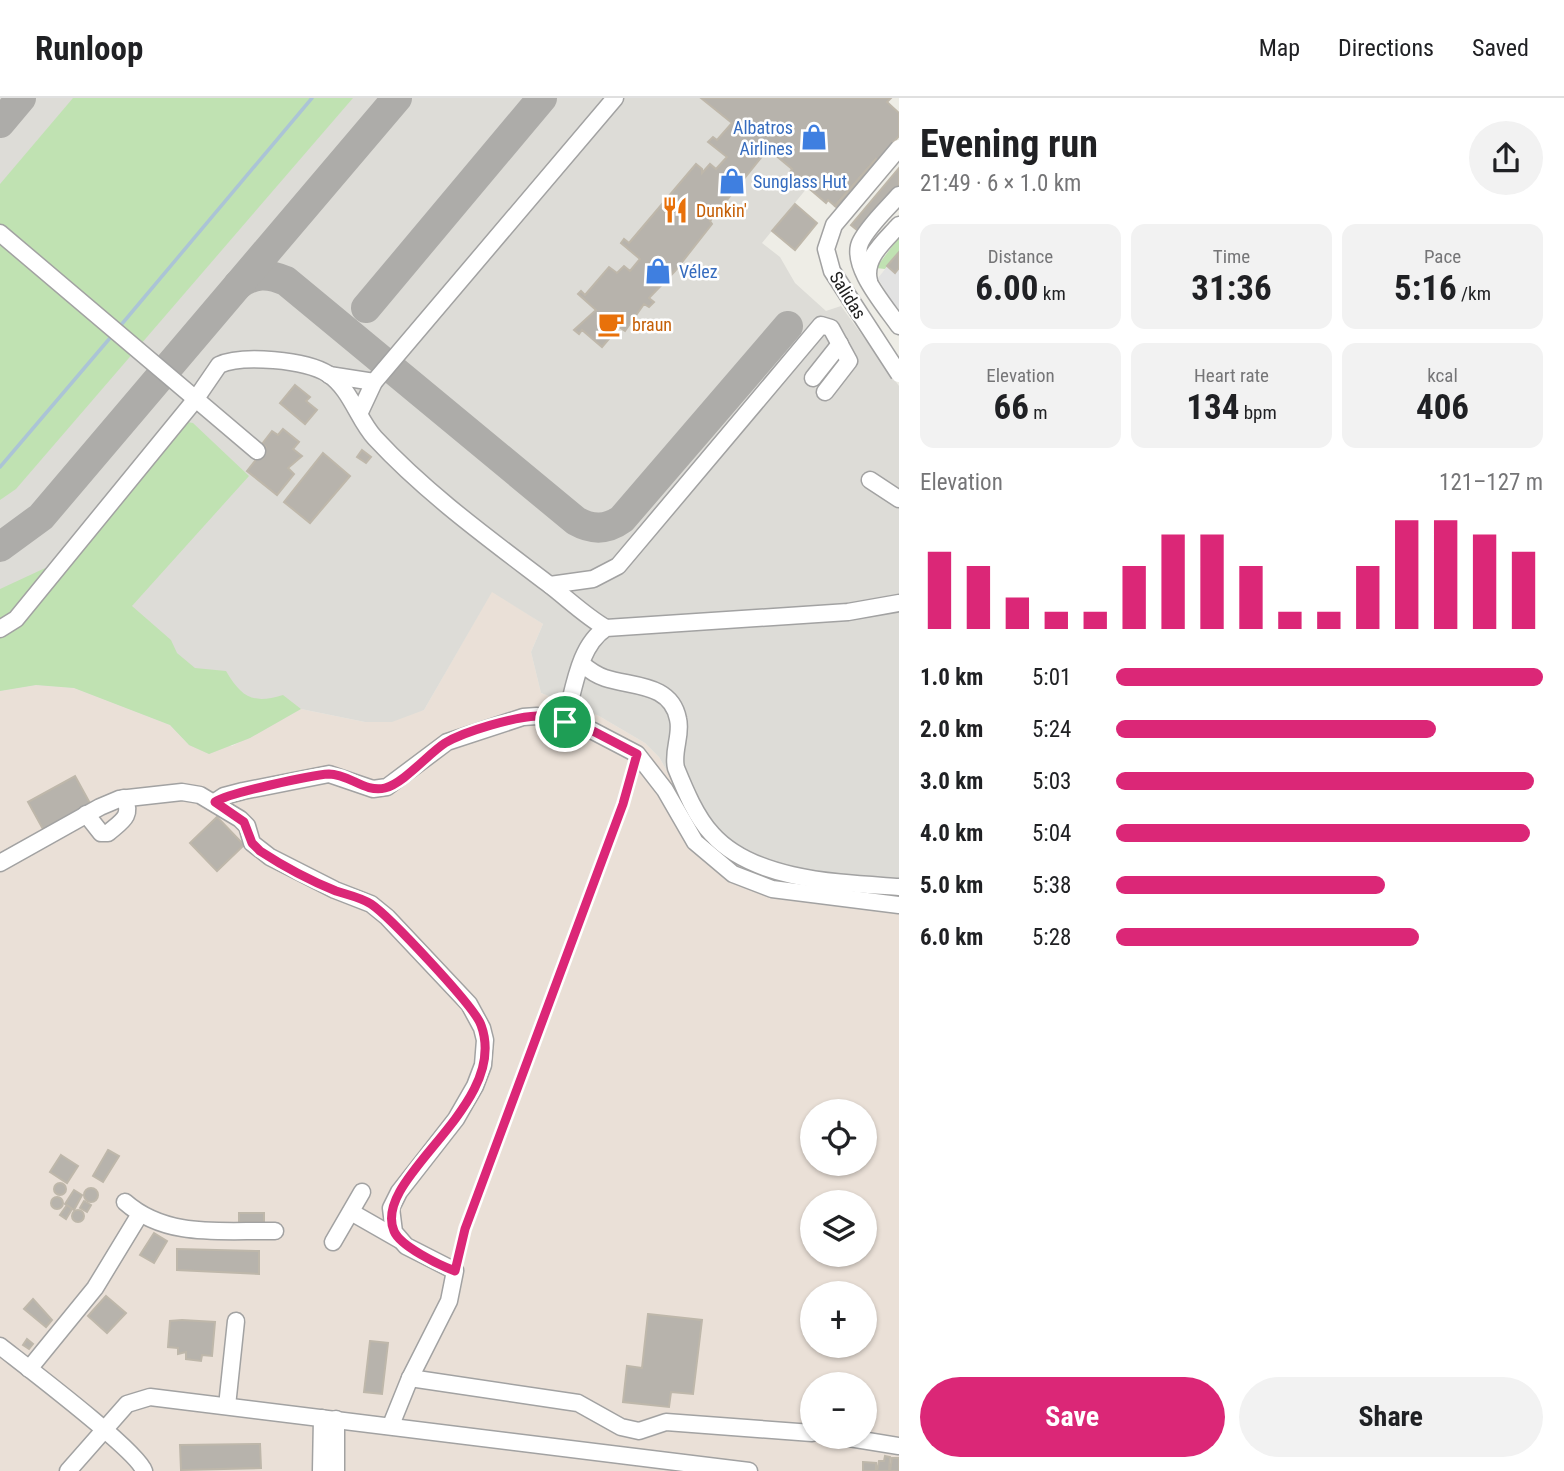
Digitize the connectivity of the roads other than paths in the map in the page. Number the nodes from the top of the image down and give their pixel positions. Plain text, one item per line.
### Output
1 (615, 98) edge
2 (899, 148) edge
3 (899, 195) edge
4 (899, 225) edge
5 (0, 233) edge
6 (869, 282) junction
7 (899, 326) edge
8 (841, 344) junction
9 (329, 374) junction
10 (899, 374) edge
11 (813, 379) dead end
12 (374, 382) junction
13 (825, 392) dead end
14 (195, 400) junction
15 (360, 412) junction
16 (257, 452) dead end
17 (870, 480) dead end
18 (899, 499) edge
19 (550, 585) junction
20 (899, 603) edge
21 (607, 628) junction
22 (0, 629) edge
23 (582, 664) junction
24 (565, 722) junction
25 (124, 798) junction
26 (215, 802) junction
27 (86, 814) junction
28 (0, 863) edge
29 (899, 887) edge
30 (899, 905) edge
31 (362, 1192) dead end
32 (125, 1202) dead end
33 (351, 1212) junction
34 (140, 1214) junction
35 (275, 1231) dead end
36 (400, 1240) junction
37 (333, 1242) dead end
38 (236, 1321) dead end
39 (0, 1346) edge
40 (29, 1369) junction
41 (410, 1378) junction
42 (227, 1406) junction
43 (329, 1418) junction
44 (391, 1425) junction
45 (104, 1430) junction
46 (800, 1432) edge
47 (877, 1442) edge
48 (899, 1446) edge
49 (68, 1471) edge
50 (145, 1471) edge
51 (321, 1471) edge
52 (336, 1471) edge
53 (749, 1471) edge

1 - 12 street
2 - 10 street, Salidas, bridge
3 - 6 street
4 - 6 street
5 - 14 street
6 - 7 street
8 - 11 street
8 - 13 street
8 - 19 street
9 - 12 street
9 - 14 street
9 - 15 street
12 - 15 street
14 - 16 street
14 - 22 street
15 - 19 street
17 - 18 street
19 - 21 street
20 - 21 street
21 - 23 street
23 - 24 street
23 - 29 street
24 - 26 street
24 - 30 street
25 - 26 street
25 - 27 street
25 - 27 street
26 - 36 street
27 - 28 street
31 - 33 street
32 - 34 street
33 - 36 street
33 - 37 street
34 - 35 street
34 - 40 street
36 - 41 street
38 - 42 street
39 - 40 street
40 - 45 street
41 - 44 street
41 - 46 street
42 - 43 street
42 - 45 street
43 - 44 street
43 - 51 street
43 - 52 street
44 - 53 street
45 - 49 street
45 - 50 street
47 - 48 street

